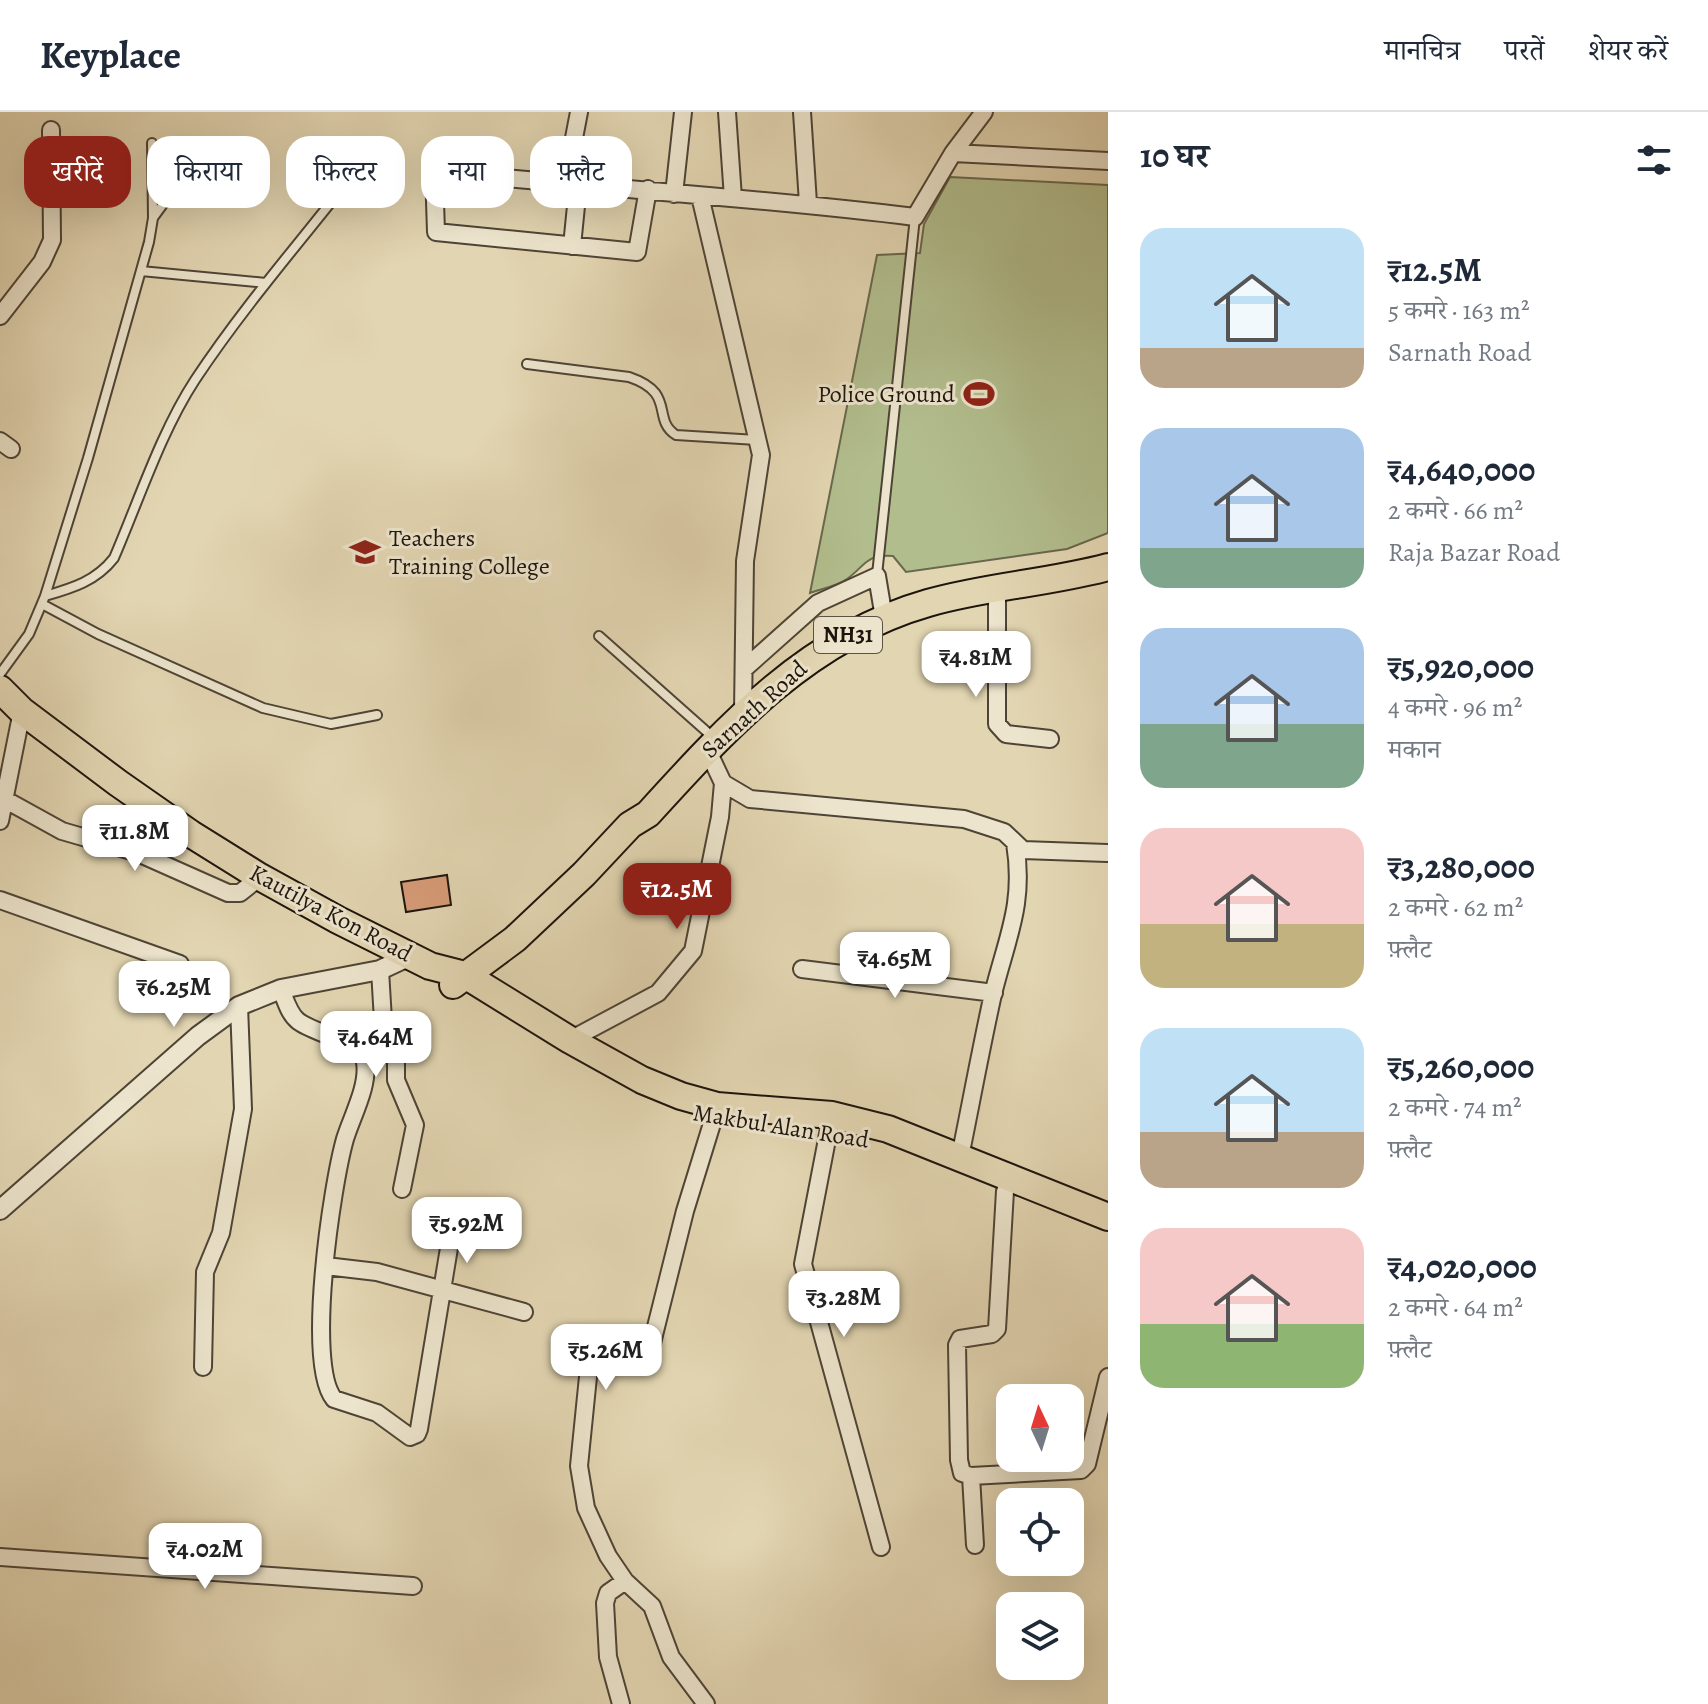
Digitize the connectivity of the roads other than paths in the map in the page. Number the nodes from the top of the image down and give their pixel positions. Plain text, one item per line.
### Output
1 (579, 112) edge
2 (683, 112) edge
3 (727, 112) edge
4 (802, 112) edge
5 (984, 112) edge
6 (51, 130) dead end
7 (577, 136) edge
8 (953, 153) junction
9 (1108, 161) edge
10 (530, 181) edge
11 (632, 188) edge
12 (648, 189) junction
13 (674, 194) junction
14 (700, 196) junction
15 (733, 198) junction
16 (808, 203) junction
17 (153, 208) edge
18 (160, 208) edge
19 (326, 208) edge
20 (572, 208) edge
21 (915, 217) junction
22 (153, 218) junction
23 (572, 246) junction
24 (141, 271) junction
25 (266, 283) junction
26 (0, 316) edge
27 (527, 364) dead end
28 (757, 440) junction
29 (1108, 567) edge
30 (877, 576) junction
31 (997, 588) junction
32 (43, 600) junction
33 (884, 618) junction
34 (599, 636) dead end
35 (744, 669) junction
36 (0, 674) edge
37 (0, 689) edge
38 (22, 711) junction
39 (743, 712) junction
40 (377, 715) dead end
41 (1050, 739) dead end
42 (712, 744) junction
43 (723, 783) junction
44 (1, 813) edge
45 (1015, 843) junction
46 (1107, 853) edge
47 (260, 877) junction
48 (0, 900) edge
49 (420, 961) junction
50 (180, 964) dead end
51 (802, 969) dead end
52 (380, 970) junction
53 (465, 985) junction
54 (281, 989) junction
55 (994, 993) junction
56 (239, 1006) junction
57 (570, 1040) junction
58 (714, 1117) junction
59 (829, 1129) junction
60 (960, 1157) junction
61 (402, 1189) dead end
62 (1005, 1191) junction
63 (0, 1210) edge
64 (1108, 1217) edge
65 (1108, 1232) edge
66 (451, 1236) dead end
67 (326, 1266) junction
68 (443, 1288) junction
69 (524, 1312) dead end
70 (203, 1367) dead end
71 (1108, 1377) edge
72 (971, 1476) junction
73 (975, 1545) dead end
74 (881, 1547) dead end
75 (0, 1557) edge
76 (625, 1581) junction
77 (413, 1586) dead end
78 (621, 1704) edge
79 (706, 1704) edge

1 - 7 street
2 - 13 street
3 - 15 street
4 - 16 street
5 - 8 street
6 - 26 street
8 - 9 street
8 - 21 street
10 - 23 street
11 - 12 street
12 - 13 street
12 - 23 street
13 - 14 street
14 - 15 street
14 - 28 street
15 - 16 street
16 - 21 street
17 - 22 lane
18 - 22 lane
19 - 25 lane
20 - 23 street
21 - 30 lane
22 - 24 lane
24 - 25 lane
24 - 32 lane
25 - 32 lane
27 - 28 lane
28 - 35 street
29 - 31 highway, Sarnath Road / NH31
30 - 33 street
30 - 35 street
31 - 33 highway, Sarnath Road / NH31
31 - 41 street
32 - 36 lane
32 - 40 lane
33 - 39 highway, Sarnath Road / NH31
34 - 42 lane
35 - 39 street
37 - 38 highway, Kautilya Kon Road
38 - 44 street
38 - 47 highway, Kautilya Kon Road
39 - 42 highway, Sarnath Road / NH31
42 - 43 street
42 - 53 highway, Sarnath Road / NH31
43 - 45 street
43 - 57 street
44 - 47 street
45 - 46 street
45 - 55 street
47 - 49 highway, Kautilya Kon Road
48 - 50 street
49 - 52 street
49 - 53 highway, Kautilya Kon Road
51 - 55 street
52 - 54 street
52 - 61 street
53 - 57 highway, Makbul Alan Road
53 - 58 highway, Makbul Alan Road
54 - 56 street
54 - 67 street
55 - 60 street
56 - 63 street
56 - 70 street
57 - 60 highway, Makbul Alan Road
58 - 59 highway, Makbul Alan Road
58 - 76 street
59 - 62 highway, Makbul Alan Road
59 - 74 street
60 - 64 highway, Makbul Alan Road
62 - 65 highway, Makbul Alan Road
62 - 72 street
66 - 68 street
67 - 68 street
67 - 68 street
68 - 69 street
71 - 72 street
72 - 73 street
75 - 77 street
76 - 78 street
76 - 79 street

